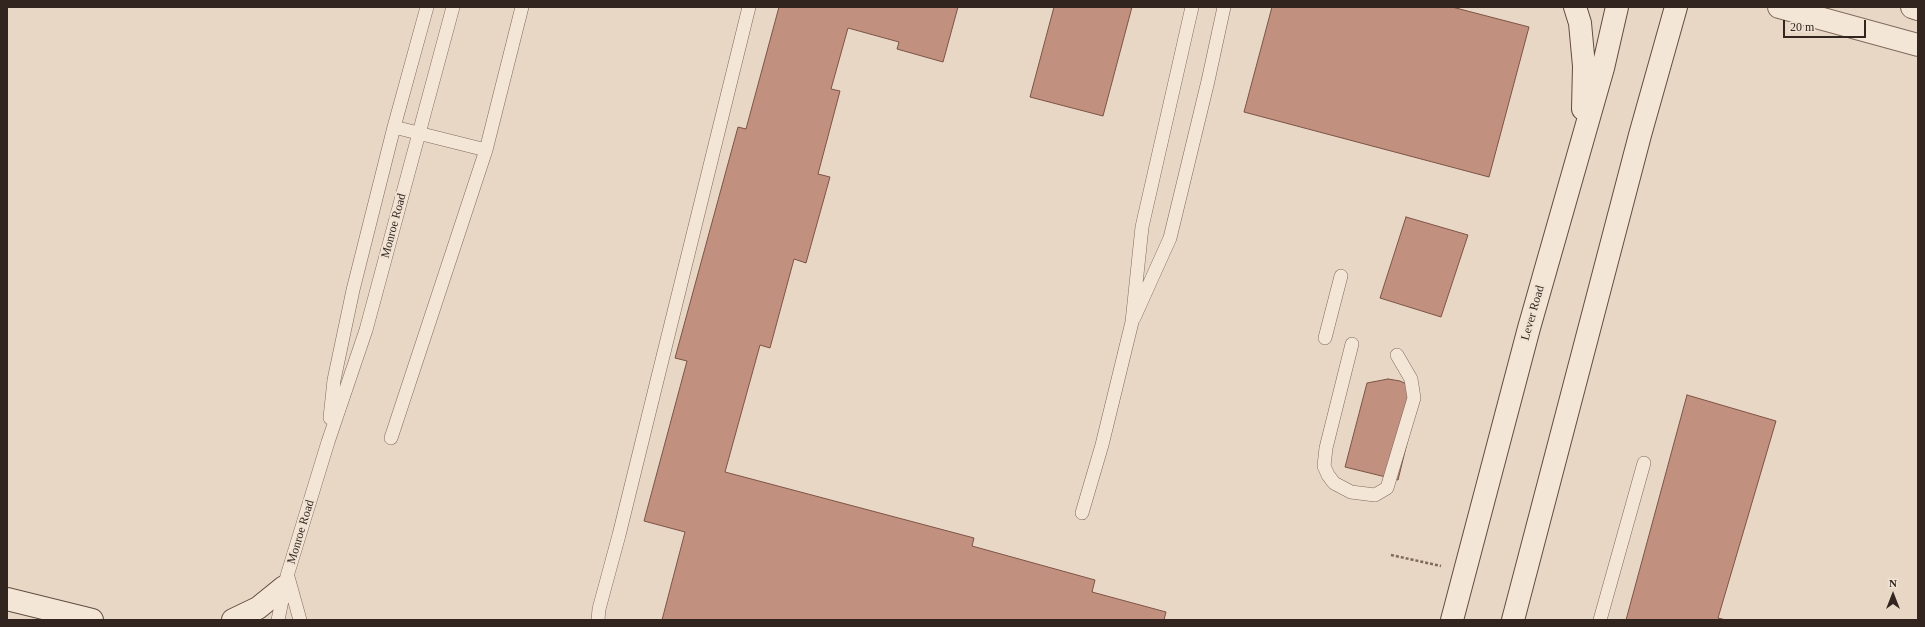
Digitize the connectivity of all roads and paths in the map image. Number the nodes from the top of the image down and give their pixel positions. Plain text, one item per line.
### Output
1 (427, 7) edge
2 (453, 7) edge
3 (522, 7) edge
4 (749, 7) edge
5 (1192, 7) edge
6 (1224, 7) edge
7 (1575, 7) edge
8 (1617, 7) edge
9 (1676, 7) edge
10 (1778, 7) edge
11 (1912, 7) edge
12 (1918, 9) edge
13 (1918, 45) edge
14 (394, 127) junction
15 (419, 133) junction
16 (1583, 138) junction
17 (486, 150) junction
18 (1341, 276) dead end
19 (1132, 322) junction
20 (1325, 338) dead end
21 (1352, 344) dead end
22 (1397, 355) dead end
23 (391, 438) dead end
24 (328, 442) junction
25 (1644, 463) dead end
26 (1082, 513) dead end
27 (1391, 555) dead end
28 (1464, 572) junction
29 (286, 581) junction
30 (7, 599) edge
31 (92, 620) edge
32 (233, 620) edge
33 (278, 620) edge
34 (300, 620) edge
35 (598, 620) edge
36 (1452, 620) edge
37 (1513, 620) edge
38 (1600, 620) edge

1 - 14 lane, Monroe Road
2 - 15 lane, Monroe Road
3 - 17 lane
4 - 35 lane
5 - 19 lane
6 - 19 lane
7 - 16 main road
8 - 16 main road, Lever Road
9 - 37 main road
10 - 13 main road
11 - 12 main road
14 - 15 lane
14 - 24 lane, Monroe Road
15 - 17 lane
15 - 24 lane, Monroe Road
16 - 28 main road, Lever Road
17 - 23 lane
18 - 20 lane
19 - 26 lane
21 - 22 lane
24 - 29 lane, Monroe Road
25 - 38 lane
27 - 28 path
28 - 36 main road, Lever Road
29 - 32 main road
29 - 33 lane, Monroe Road
29 - 34 lane, Monroe Road
30 - 31 main road

